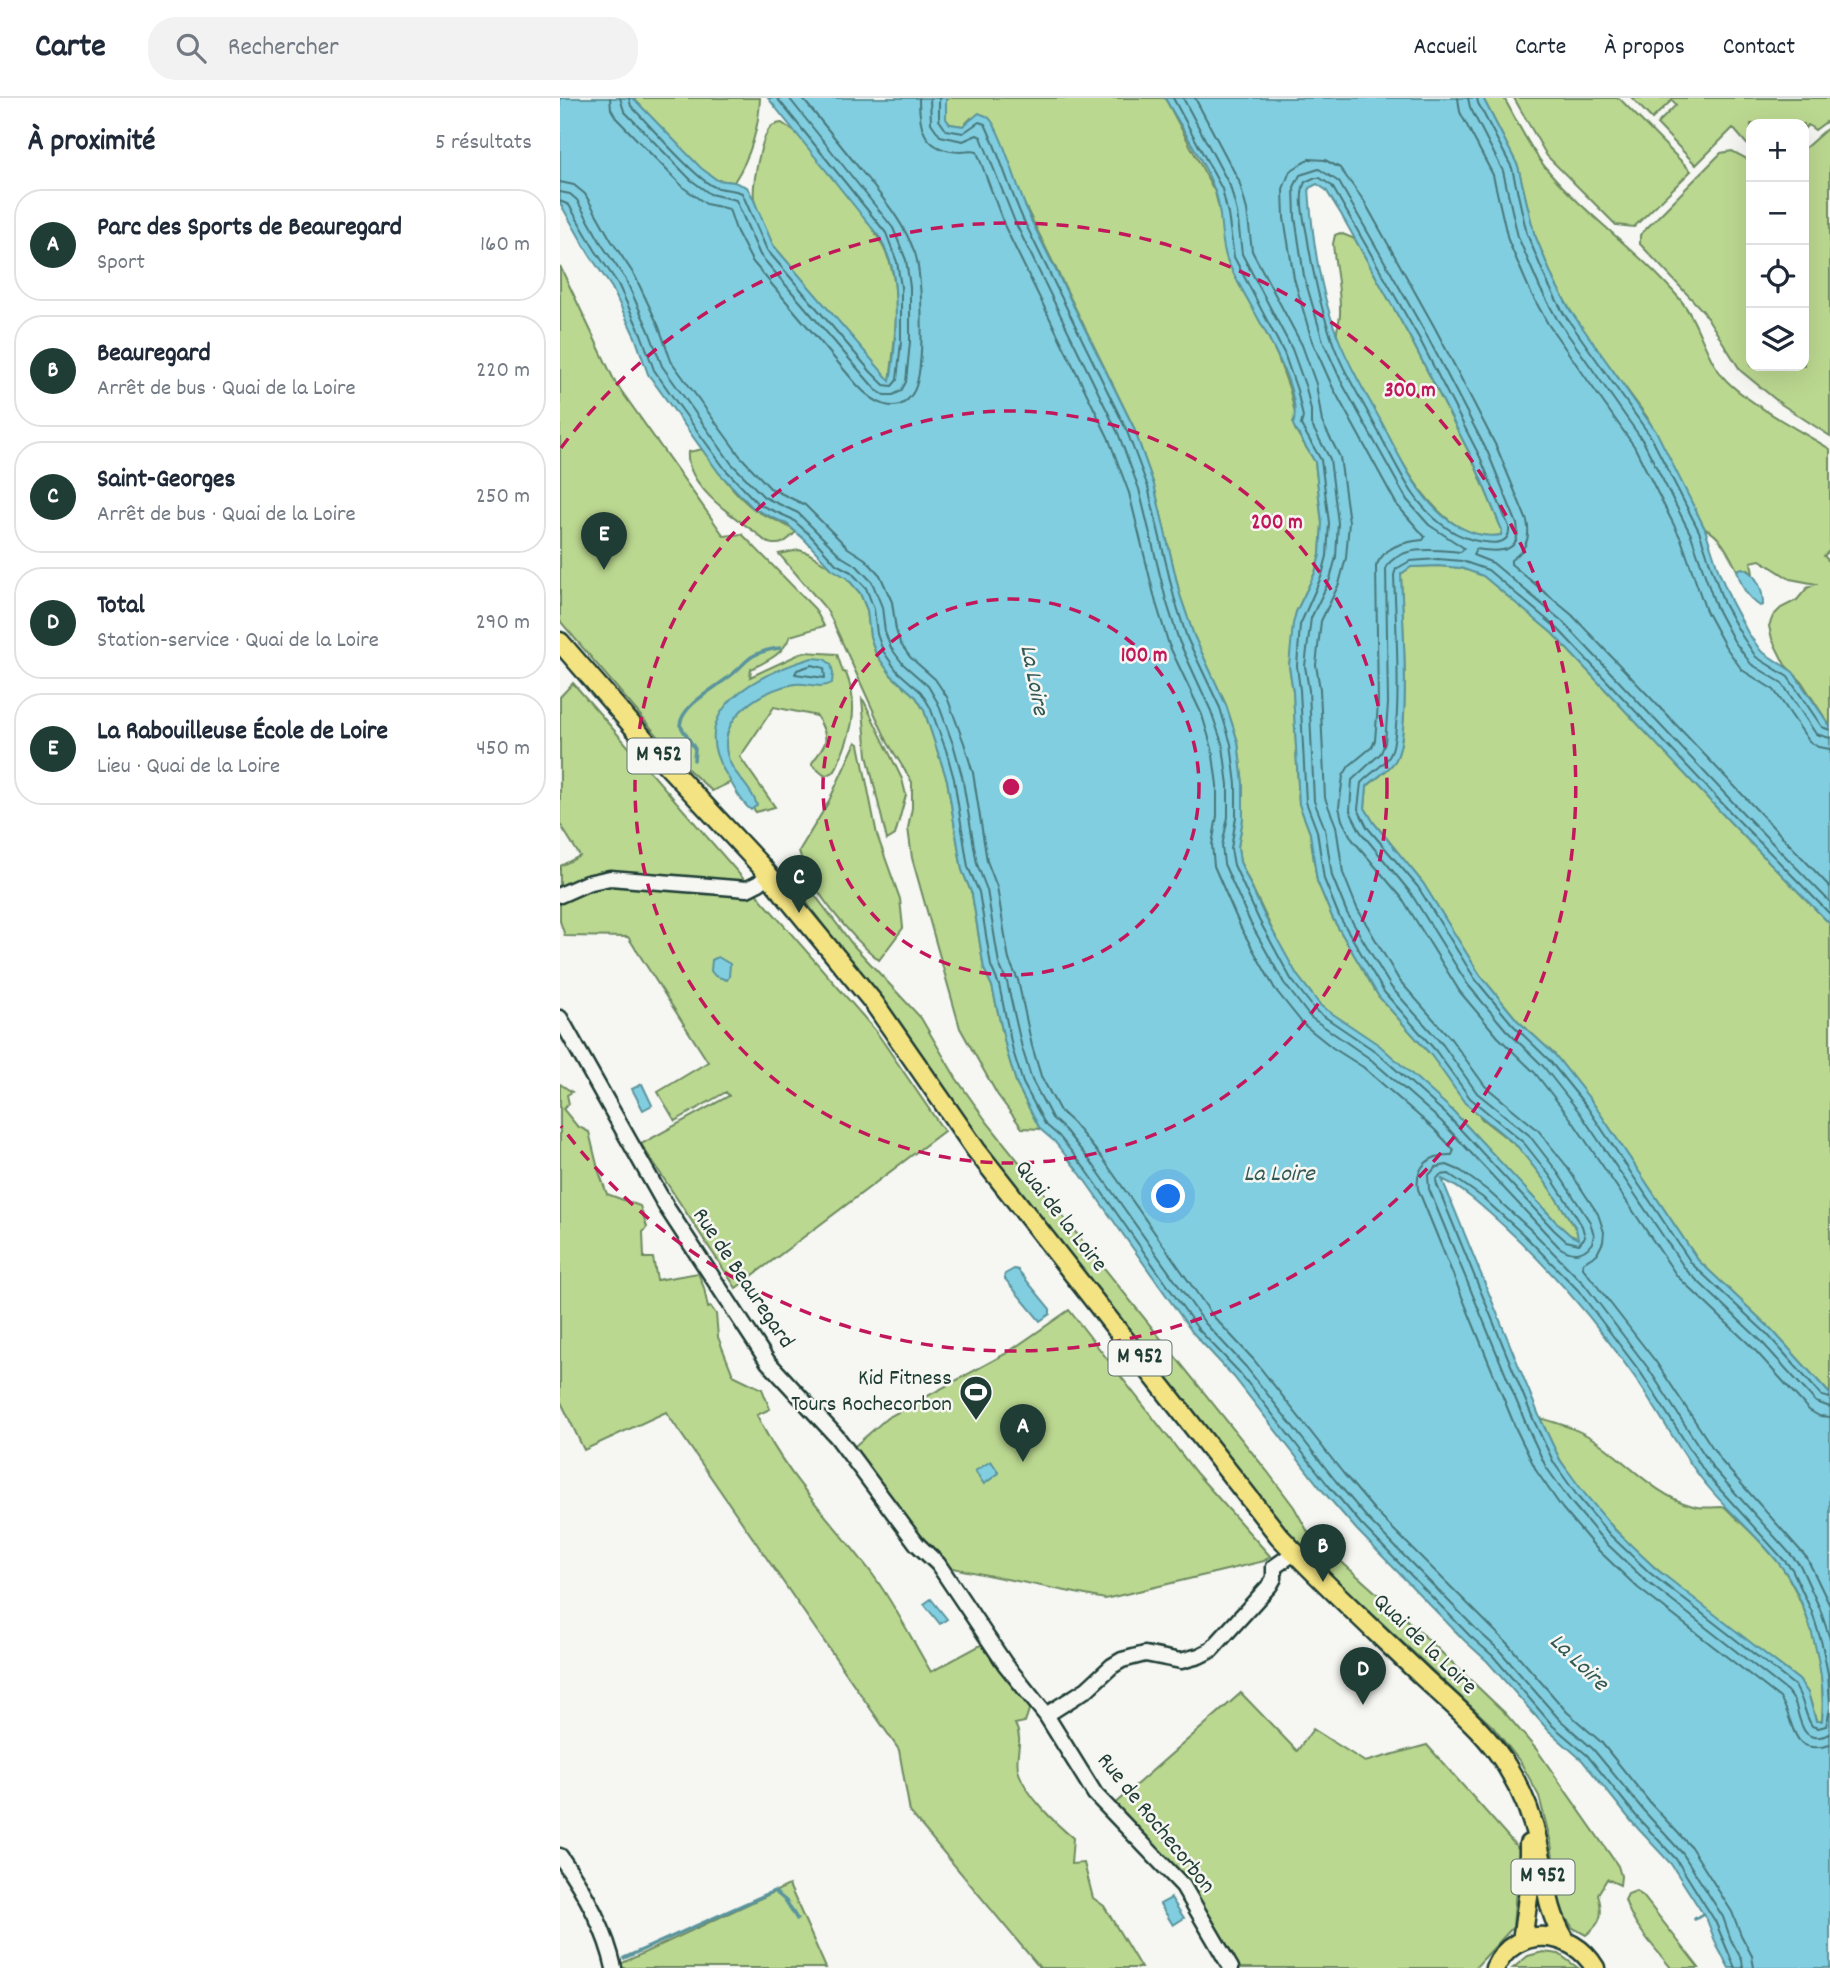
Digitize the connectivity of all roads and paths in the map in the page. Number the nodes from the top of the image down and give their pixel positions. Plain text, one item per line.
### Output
1 (560, 642) edge
2 (768, 875) junction
3 (560, 895) edge
4 (560, 1018) edge
5 (1294, 1553) junction
6 (1043, 1713) junction
7 (1529, 1812) junction
8 (560, 1856) edge
9 (1565, 1940) junction
10 (1522, 1941) junction
11 (614, 1968) edge
12 (1231, 1968) edge
13 (1495, 1968) edge
14 (1595, 1968) edge

1 - 2 main road, Quai de la Loire / M 952
2 - 3 street
2 - 5 main road, Quai de la Loire / M 952
4 - 6 street, Rue de Beauregard
5 - 6 street
5 - 7 main road, Quai de la Loire / M 952
6 - 12 street, Rue de Rochecorbon
7 - 9 main road, M 952
7 - 10 main road, M 952
8 - 11 street
9 - 10 main road
9 - 14 main road
10 - 13 main road

